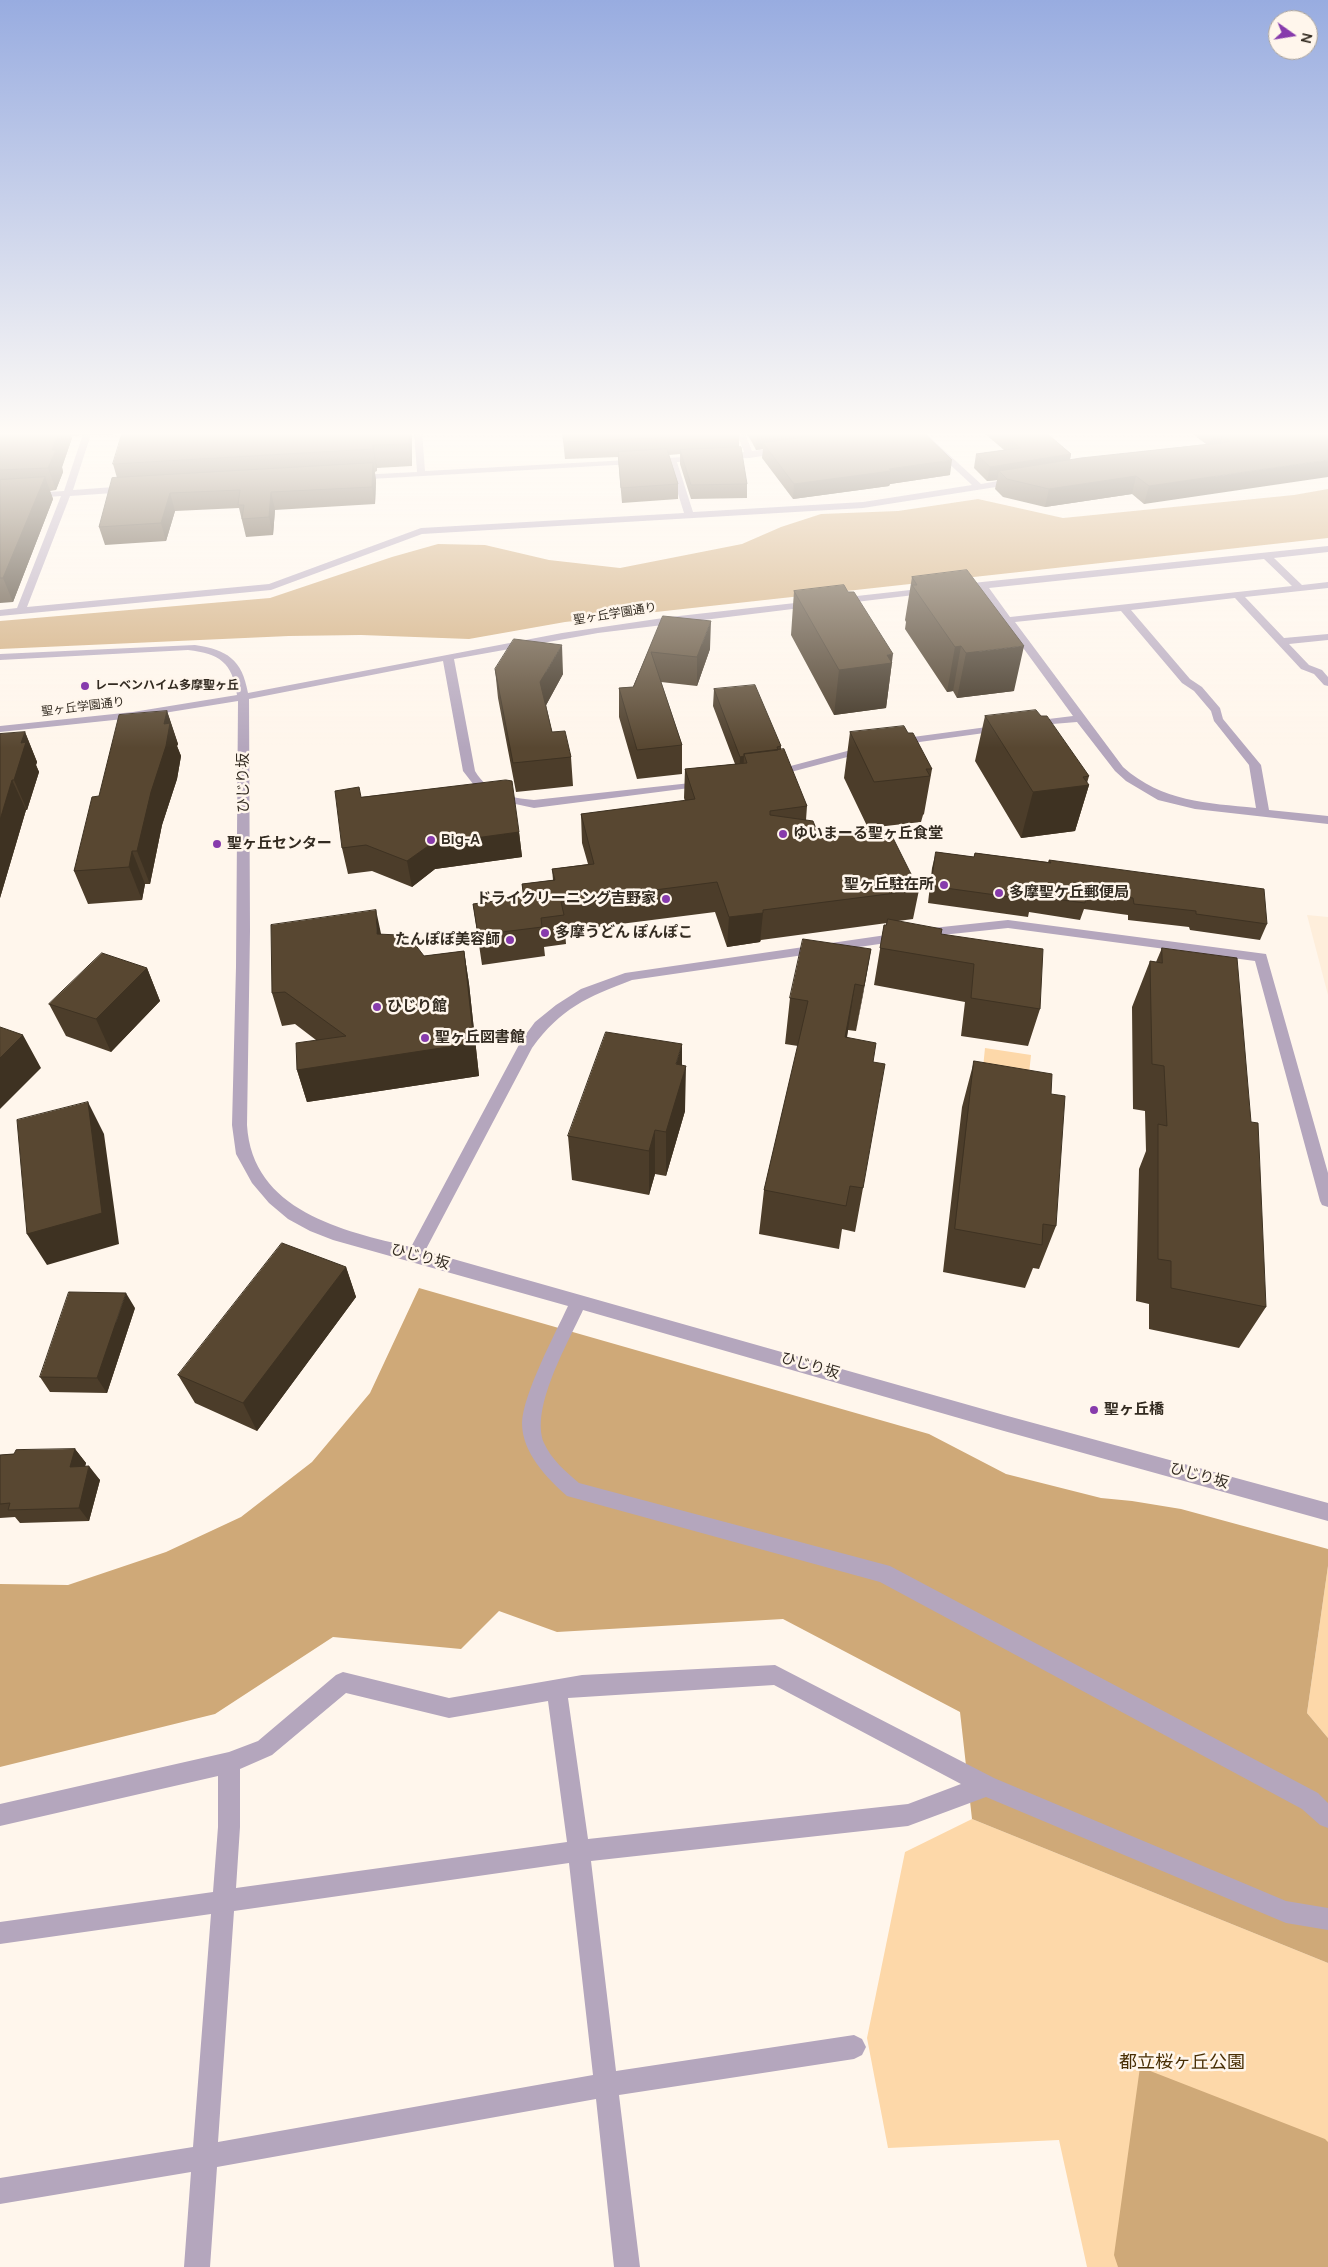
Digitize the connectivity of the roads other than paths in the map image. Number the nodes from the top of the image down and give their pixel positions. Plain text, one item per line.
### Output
1 (49, 537) edge
2 (405, 537) edge
3 (1328, 549) edge
4 (1267, 556) junction
5 (982, 585) junction
6 (1328, 585) edge
7 (1300, 588) junction
8 (1238, 595) junction
9 (1124, 608) junction
10 (21, 611) junction
11 (0, 613) edge
12 (1007, 620) junction
13 (1328, 638) edge
14 (1280, 642) junction
15 (448, 657) junction
16 (0, 658) edge
17 (1328, 683) edge
18 (243, 697) junction
19 (1080, 718) junction
20 (0, 729) edge
21 (759, 776) edge
22 (721, 780) edge
23 (1264, 812) junction
24 (1328, 820) edge
25 (1328, 1201) edge
26 (415, 1255) junction
27 (578, 1302) junction
28 (1328, 1512) edge
29 (557, 1689) junction
30 (229, 1763) junction
31 (986, 1786) junction
32 (0, 1814) edge
33 (1328, 1817) edge
34 (579, 1851) junction
35 (223, 1902) junction
36 (1328, 1919) edge
37 (0, 1933) edge
38 (854, 2047) dead end
39 (607, 2085) junction
40 (206, 2157) junction
41 (0, 2191) edge
42 (197, 2267) edge
43 (627, 2267) edge

1 - 10 street
2 - 10 street
3 - 4 street, 聖ヶ丘学園通り
4 - 5 street, 聖ヶ丘学園通り
4 - 7 street
5 - 12 street
5 - 15 street, 聖ヶ丘学園通り
6 - 7 street
7 - 8 street
8 - 9 street
8 - 14 street
9 - 12 street
9 - 23 street
10 - 11 street
12 - 19 street
13 - 14 street
14 - 17 street
15 - 18 street, 聖ヶ丘学園通り
15 - 22 street
16 - 18 street, ひじり坂
18 - 20 street, 聖ヶ丘学園通り
18 - 26 street, ひじり坂
19 - 21 street
19 - 23 street
23 - 24 street
25 - 26 street
26 - 27 street, ひじり坂
27 - 28 street, ひじり坂
27 - 33 street
29 - 30 street
29 - 31 street
29 - 34 street
30 - 32 street
30 - 35 street
31 - 34 street
31 - 36 street
34 - 35 street
34 - 39 street
35 - 37 street
35 - 40 street
38 - 39 street
39 - 40 street
39 - 43 street
40 - 41 street
40 - 42 street

